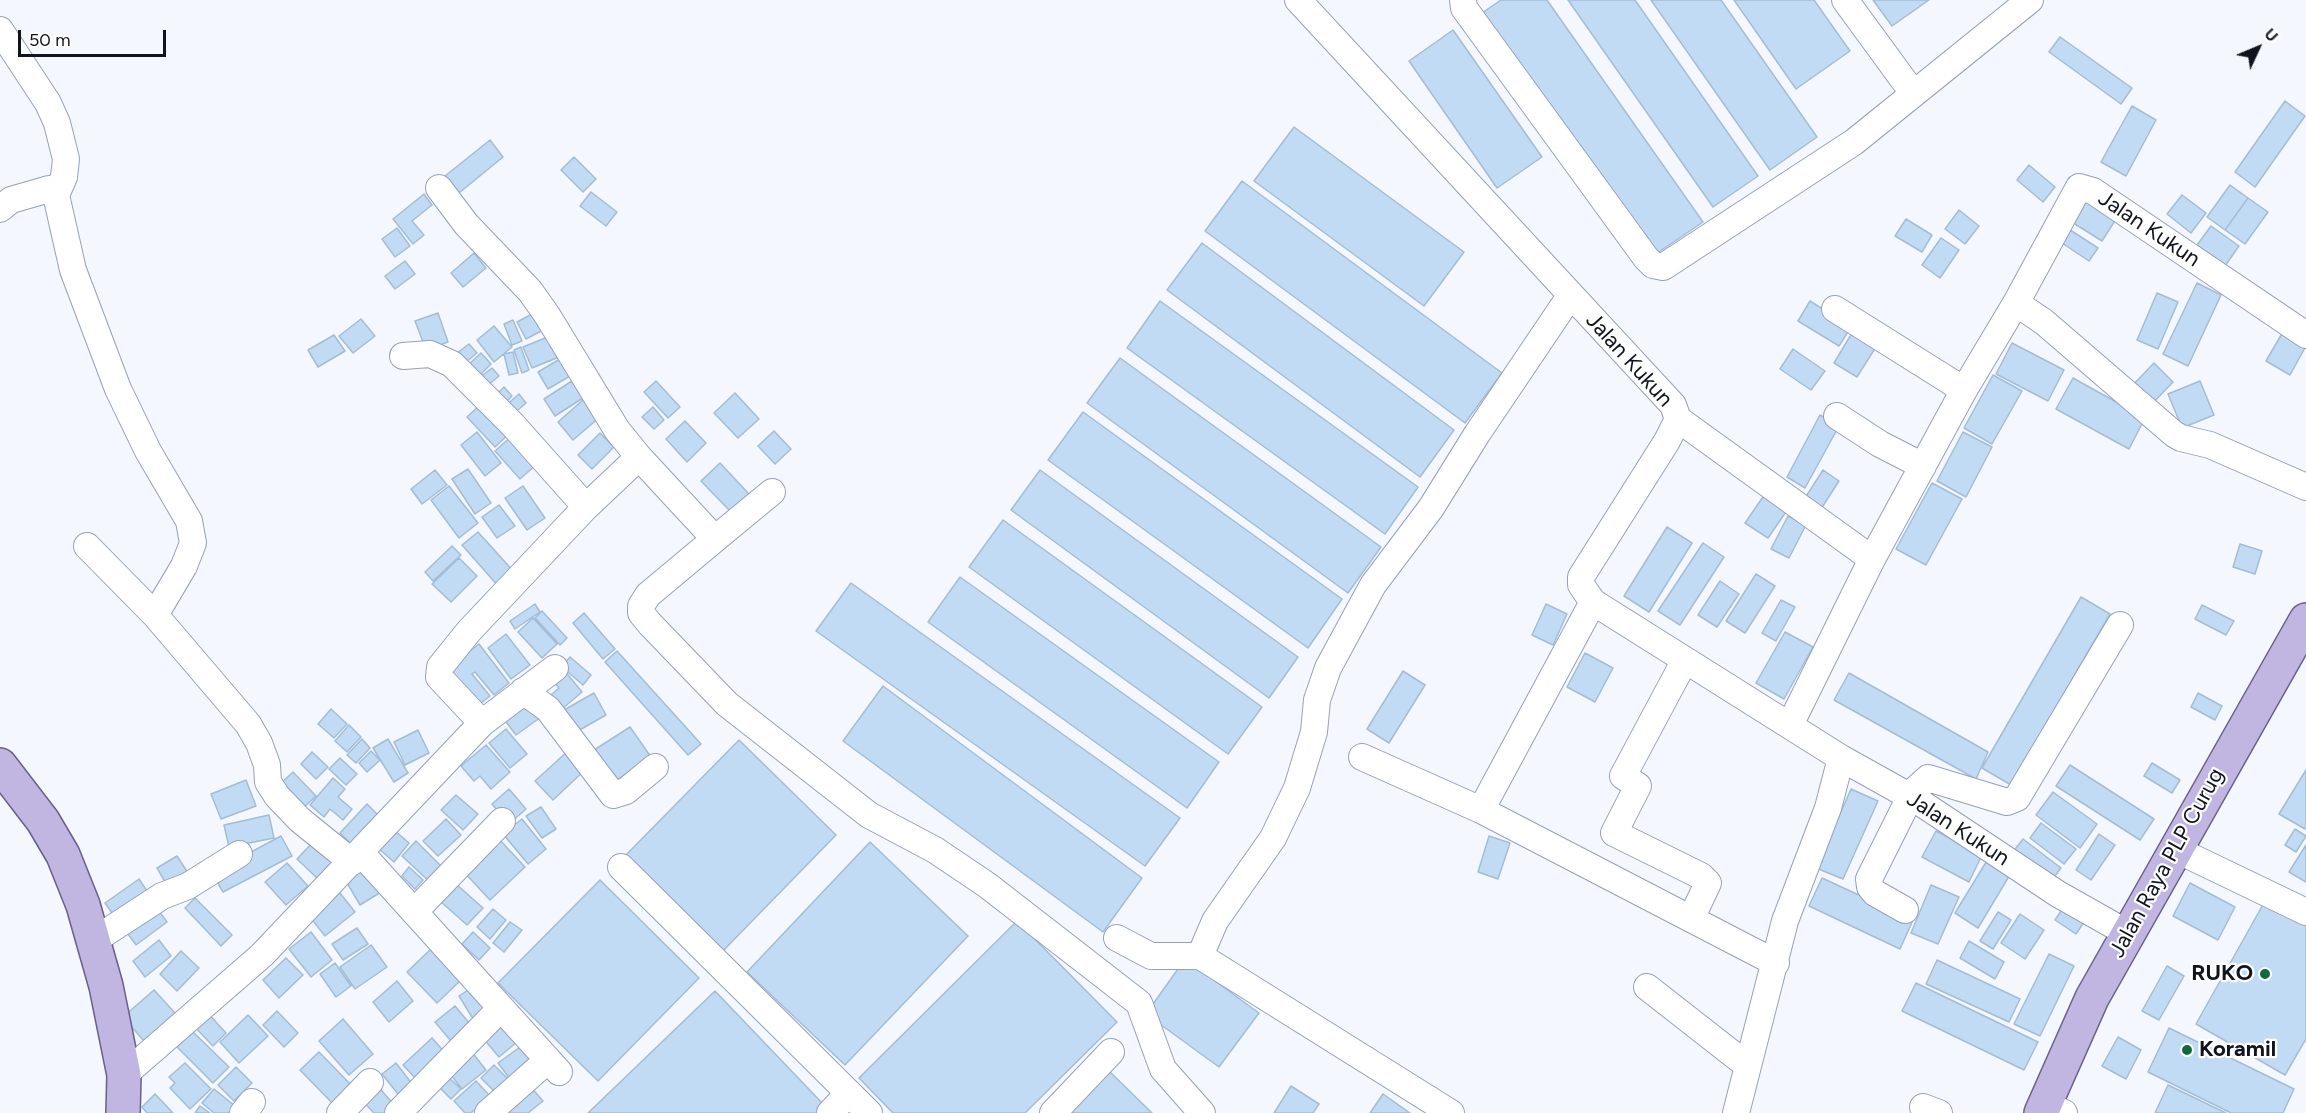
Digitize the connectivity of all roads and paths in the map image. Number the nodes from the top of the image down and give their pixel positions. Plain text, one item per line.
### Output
1 (1298, 0) edge
2 (1463, 0) edge
3 (1845, 0) edge
4 (2030, 0) edge
5 (0, 30) edge
6 (1913, 93) junction
7 (439, 188) dead end
8 (56, 195) junction
9 (0, 209) edge
10 (1570, 296) junction
11 (2016, 303) junction
12 (1835, 309) dead end
13 (2306, 335) edge
14 (403, 356) dead end
15 (1964, 390) junction
16 (1837, 416) dead end
17 (1678, 419) junction
18 (639, 457) junction
19 (1923, 466) junction
20 (2306, 487) edge
21 (772, 492) dead end
22 (586, 507) junction
23 (715, 539) junction
24 (87, 546) dead end
25 (1872, 559) junction
26 (1593, 602) junction
27 (155, 615) junction
28 (2306, 620) edge
29 (2120, 625) dead end
30 (1685, 660) junction
31 (555, 668) dead end
32 (523, 691) junction
33 (482, 723) junction
34 (1790, 725) junction
35 (1362, 757) dead end
36 (1841, 758) junction
37 (0, 765) edge
38 (655, 767) dead end
39 (1914, 799) junction
40 (1480, 810) junction
41 (502, 821) dead end
42 (2175, 849) junction
43 (239, 854) dead end
44 (357, 857) junction
45 (621, 867) dead end
46 (1905, 910) dead end
47 (414, 912) junction
48 (2306, 912) edge
49 (1690, 919) junction
50 (2127, 933) junction
51 (1117, 938) dead end
52 (93, 941) junction
53 (1200, 957) junction
54 (1776, 963) junction
55 (1647, 987) dead end
56 (501, 1008) junction
57 (1112, 1052) dead end
58 (1748, 1066) junction
59 (124, 1075) junction
60 (370, 1082) dead end
61 (849, 1093) junction
62 (2051, 1108) edge
63 (123, 1113) edge
64 (340, 1113) edge
65 (398, 1113) edge
66 (489, 1113) edge
67 (830, 1113) edge
68 (870, 1113) edge
69 (1053, 1113) edge
70 (1202, 1113) edge
71 (1451, 1113) edge
72 (1736, 1113) edge

1 - 10 street, Jalan Kukun
2 - 6 street
3 - 6 street
4 - 6 street
5 - 8 street
7 - 18 street
8 - 9 street
8 - 27 street
10 - 17 street, Jalan Kukun
10 - 53 street
11 - 13 street, Jalan Kukun
11 - 15 street, Jalan Kukun
11 - 20 street
12 - 15 street
14 - 22 street
15 - 19 street, Jalan Kukun
16 - 19 street
17 - 25 street
17 - 26 street, Jalan Kukun
18 - 22 street
18 - 23 street
19 - 25 street, Jalan Kukun
21 - 23 street
22 - 33 street
23 - 70 street
24 - 27 street
25 - 34 street, Jalan Kukun
26 - 30 street, Jalan Kukun
26 - 40 street
27 - 44 street
28 - 42 main road, Jalan Raya PLP Curug
29 - 39 street
30 - 34 street, Jalan Kukun
30 - 49 street
31 - 32 street
32 - 33 street
32 - 38 street
33 - 44 street
34 - 36 street, Jalan Kukun
35 - 40 street
36 - 39 street, Jalan Kukun
36 - 54 street
37 - 52 main road
39 - 46 street
39 - 50 street, Jalan Kukun
40 - 49 street
41 - 47 street
42 - 48 street
42 - 50 main road, Jalan Raya PLP Curug
43 - 52 street
44 - 47 street
44 - 59 street
45 - 61 street
47 - 56 street
49 - 54 street
50 - 62 main road, Jalan Raya PLP Curug
51 - 53 street
52 - 59 main road
53 - 71 street
54 - 58 street
55 - 58 street
56 - 65 street
56 - 66 street
57 - 69 street
58 - 72 street
59 - 63 main road
60 - 64 street
61 - 67 street
61 - 68 street

